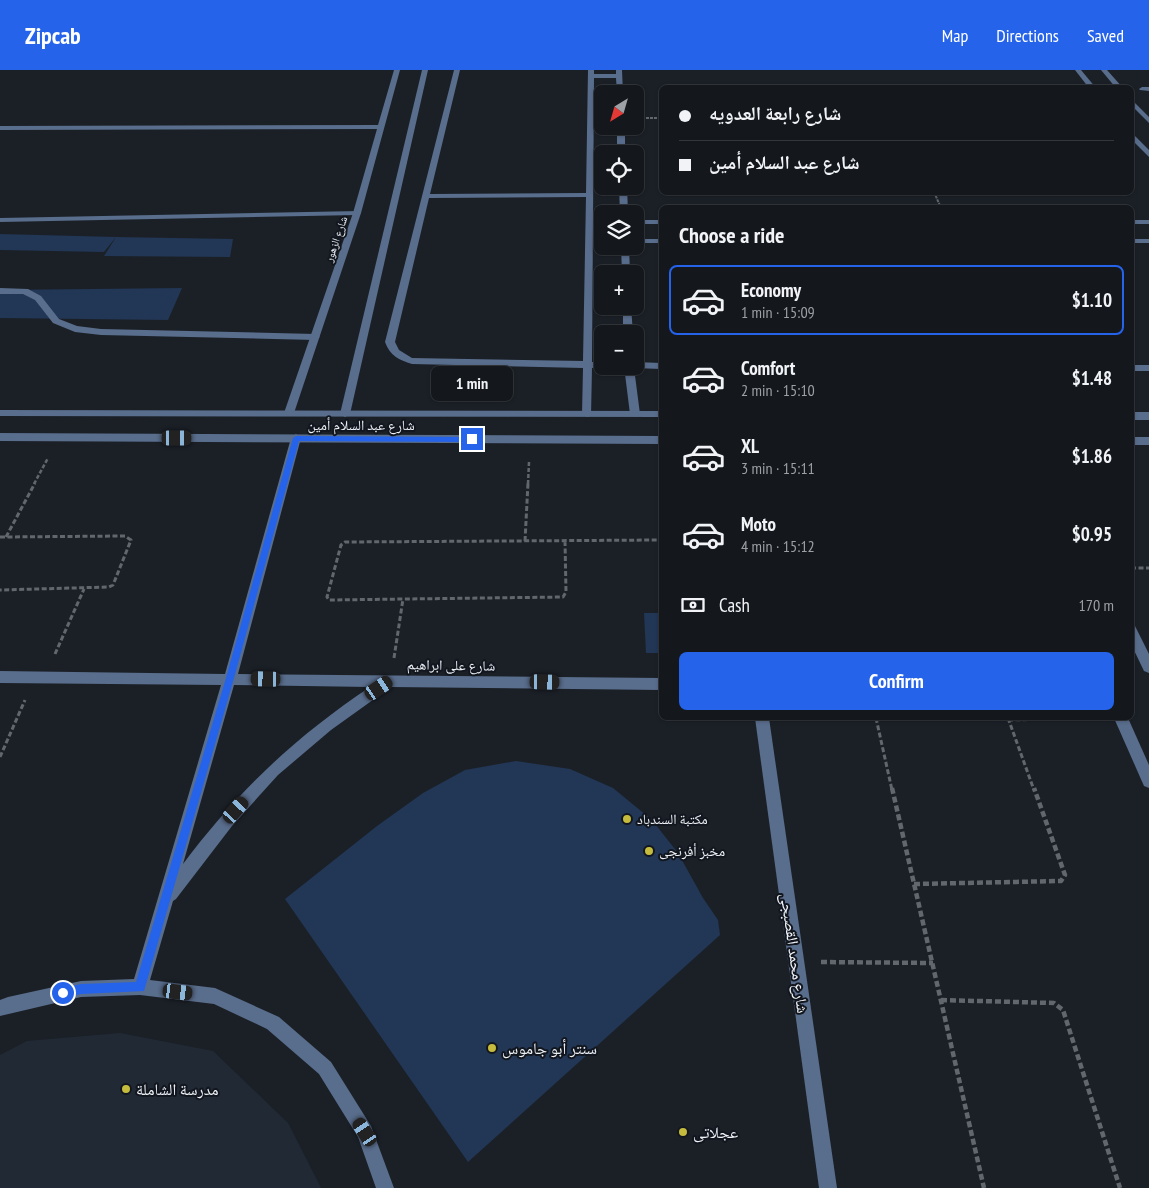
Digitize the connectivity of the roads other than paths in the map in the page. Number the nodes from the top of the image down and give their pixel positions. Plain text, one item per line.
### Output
1 (397, 70) edge
2 (425, 70) edge
3 (457, 70) edge
4 (1078, 70) edge
5 (1104, 70) edge
6 (591, 73) edge
7 (619, 73) edge
8 (1090, 85) edge
9 (1117, 85) edge
10 (1134, 104) edge
11 (1149, 121) edge
12 (381, 127) junction
13 (0, 128) edge
14 (1134, 138) edge
15 (1149, 155) edge
16 (427, 196) junction
17 (588, 196) junction
18 (356, 213) junction
19 (0, 220) edge
20 (644, 222) edge
21 (659, 222) edge
22 (1134, 222) edge
23 (1149, 222) edge
24 (1134, 239) edge
25 (644, 241) edge
26 (659, 241) edge
27 (1149, 241) edge
28 (0, 291) edge
29 (315, 337) junction
30 (587, 365) junction
31 (594, 365) edge
32 (644, 365) edge
33 (659, 366) edge
34 (1134, 368) edge
35 (1149, 368) edge
36 (630, 375) edge
37 (0, 413) edge
38 (289, 413) junction
39 (345, 414) junction
40 (588, 414) junction
41 (635, 414) junction
42 (659, 414) edge
43 (1134, 416) edge
44 (1149, 416) edge
45 (0, 437) edge
46 (296, 438) junction
47 (659, 440) edge
48 (1134, 441) edge
49 (1149, 441) edge
50 (1134, 636) edge
51 (1149, 667) edge
52 (0, 677) edge
53 (230, 678) junction
54 (390, 680) junction
55 (659, 684) edge
56 (762, 720) edge
57 (1122, 720) edge
58 (1149, 781) edge
59 (166, 902) junction
60 (140, 987) junction
61 (0, 1008) edge
62 (385, 1188) edge
63 (828, 1188) edge

1 - 12 street, شارع الزهور
2 - 39 street
3 - 16 street
4 - 8 street
5 - 9 street
6 - 7 street
6 - 17 street
10 - 11 street
12 - 13 street
12 - 18 street, شارع الزهور
14 - 15 street
16 - 17 street
16 - 30 street
17 - 30 street
18 - 19 street
18 - 29 street, شارع الزهور
20 - 21 street
22 - 23 street
24 - 27 street
25 - 26 street
28 - 29 street
29 - 38 street, شارع الزهور
30 - 31 street
30 - 40 street
32 - 33 street
34 - 35 street
36 - 41 street
37 - 38 street, شارع عبد السلام أمين
38 - 39 street, شارع عبد السلام أمين
39 - 40 street, شارع عبد السلام أمين
40 - 41 street, شارع عبد السلام أمين
41 - 42 street, شارع عبد السلام أمين
43 - 44 street
45 - 46 street, شارع عبد السلام أمين
46 - 47 street, شارع عبد السلام أمين
46 - 53 street
48 - 49 street
50 - 51 street
52 - 53 street, شارع على ابراهيم
53 - 54 street, شارع على ابراهيم
53 - 59 street
54 - 55 street, شارع على ابراهيم
54 - 59 street
56 - 63 street, شارع محمد القصبجى
57 - 58 street
59 - 60 street
60 - 61 street
60 - 62 street

